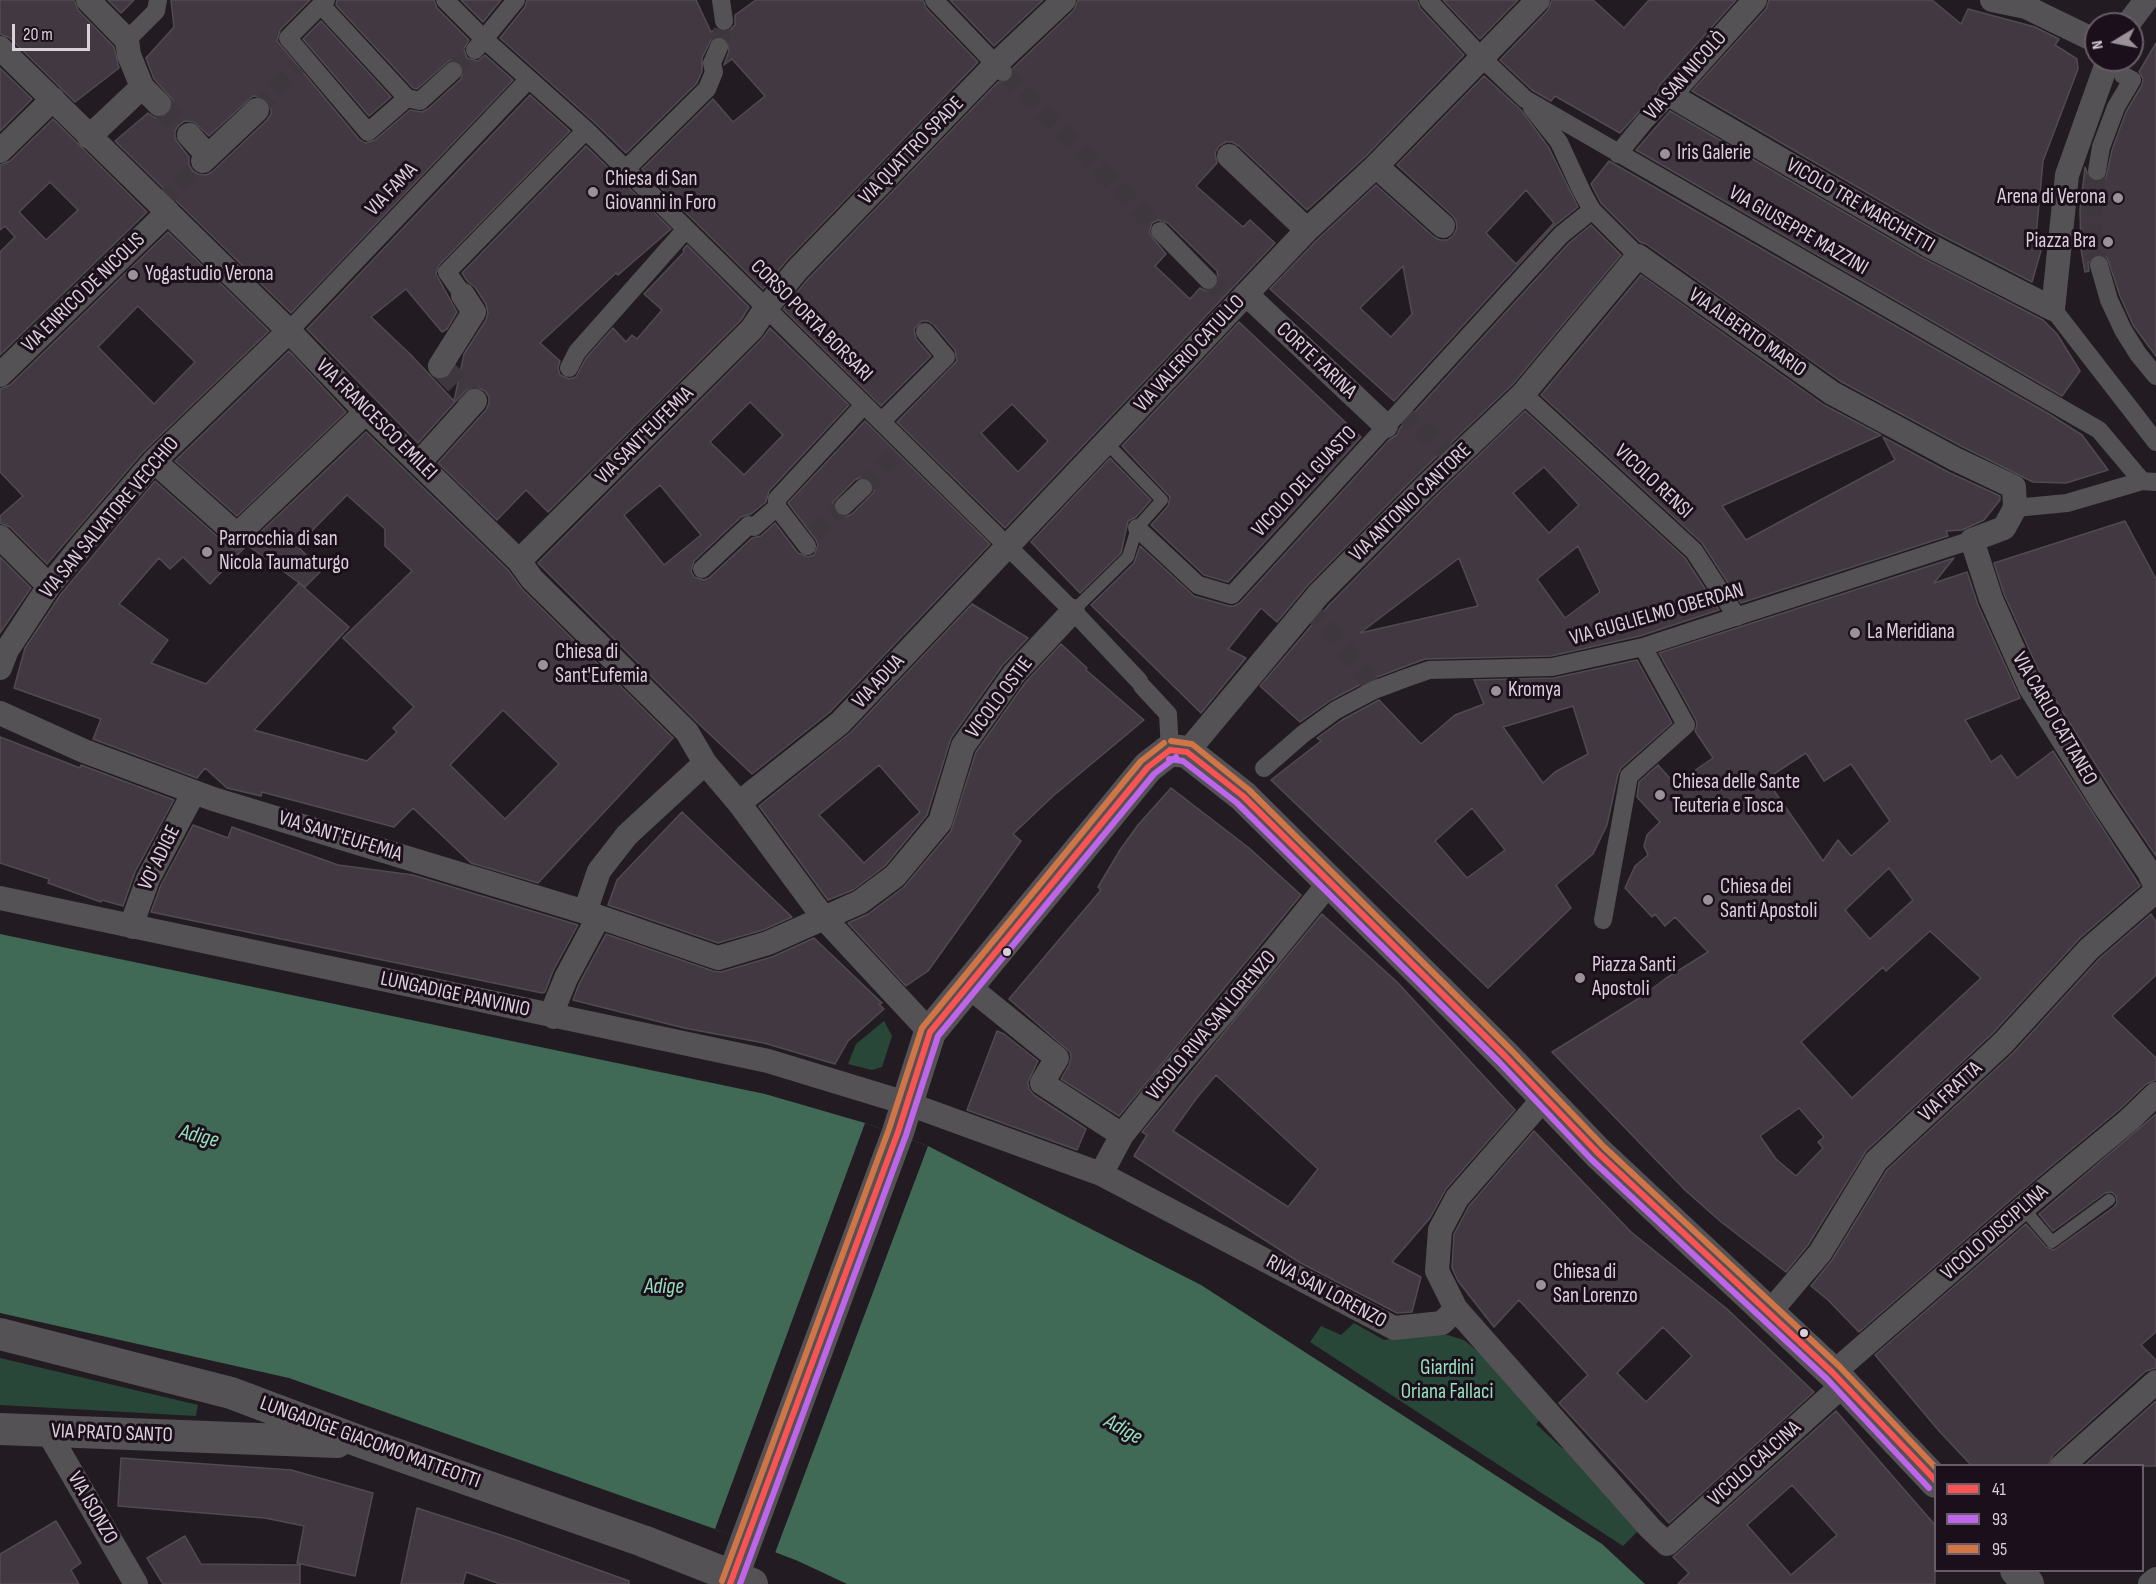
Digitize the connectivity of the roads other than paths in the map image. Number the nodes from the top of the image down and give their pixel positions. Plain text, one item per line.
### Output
1 (88, 0) edge
2 (158, 0) edge
3 (445, 0) edge
4 (516, 0) edge
5 (721, 0) edge
6 (934, 0) edge
7 (1064, 0) edge
8 (1428, 0) edge
9 (1539, 0) edge
10 (1755, 0) edge
11 (1992, 0) edge
12 (323, 3) edge
13 (724, 21) tunnel mouth
14 (2084, 35) edge
15 (127, 40) junction
16 (479, 45) junction
17 (719, 46) tunnel mouth
18 (0, 48) edge
19 (1483, 59) junction
20 (1000, 68) junction
21 (453, 71) tunnel mouth
22 (2113, 72) edge
23 (2121, 72) edge
24 (528, 80) junction
25 (142, 87) junction
26 (1670, 95) junction
27 (407, 98) junction
28 (53, 99) junction
29 (1525, 99) junction
30 (159, 104) tunnel mouth
31 (257, 110) tunnel mouth
32 (586, 130) junction
33 (189, 135) tunnel mouth
34 (89, 137) junction
35 (0, 151) edge
36 (1618, 154) junction
37 (1229, 156) dead end
38 (1376, 166) junction
39 (626, 169) junction
40 (2097, 171) tunnel mouth
41 (1592, 210) junction
42 (168, 212) junction
43 (1443, 226) dead end
44 (687, 229) junction
45 (1307, 230) junction
46 (1160, 231) tunnel mouth
47 (1638, 256) junction
48 (2099, 265) tunnel mouth
49 (1208, 280) tunnel mouth
50 (463, 295) joint
51 (1235, 298) junction
52 (766, 308) junction
53 (2053, 309) junction
54 (289, 331) junction
55 (925, 332) dead end
56 (440, 366) dead end
57 (569, 368) dead end
58 (0, 375) edge
59 (2156, 376) edge
60 (1523, 394) junction
61 (475, 401) dead end
62 (864, 405) junction
63 (366, 412) junction
64 (881, 422) junction
65 (1386, 426) junction
66 (1106, 442) junction
67 (2156, 442) edge
68 (154, 461) junction
69 (419, 464) junction
70 (2149, 482) edge
71 (862, 488) tunnel mouth
72 (844, 506) tunnel mouth
73 (777, 507) junction
74 (2015, 508) junction
75 (1137, 528) junction
76 (0, 537) edge
77 (1972, 540) junction
78 (808, 541) dead end
79 (1007, 546) junction
80 (519, 561) junction
81 (702, 569) dead end
82 (49, 586) junction
83 (1072, 611) junction
84 (1737, 617) junction
85 (1643, 647) junction
86 (0, 668) edge
87 (0, 713) edge
88 (1179, 751) junction
89 (705, 763) junction
90 (1264, 768) dead end
91 (194, 792) junction
92 (739, 803) junction
93 (2154, 880) edge
94 (1330, 882) junction
95 (0, 898) edge
96 (591, 915) junction
97 (823, 917) junction
98 (1603, 920) dead end
99 (133, 927) junction
100 (968, 986) junction
101 (554, 1017) junction
102 (930, 1032) junction
103 (2156, 1094) edge
104 (1545, 1097) junction
105 (902, 1118) junction
106 (1122, 1136) junction
107 (1101, 1174) junction
108 (2109, 1200) dead end
109 (2023, 1208) junction
110 (1456, 1309) junction
111 (1769, 1313) junction
112 (0, 1334) edge
113 (1839, 1378) junction
114 (2156, 1382) edge
115 (231, 1393) junction
116 (0, 1429) edge
117 (48, 1432) junction
118 (224, 1438) junction
119 (364, 1443) junction
120 (2064, 1464) edge
121 (1934, 1481) edge
122 (2018, 1572) edge
123 (2156, 1578) edge
124 (738, 1581) edge
125 (136, 1584) edge
126 (2028, 1584) edge
127 (2150, 1584) edge

1 - 15 street
2 - 15 street
3 - 16 street, CORSO PORTA BORSARI
4 - 16 street
5 - 13 street
6 - 20 street
7 - 20 street, VIA QUATTRO SPADE
8 - 19 street, VIA GIUSEPPE MAZZINI
9 - 19 street, VIA VALERIO CATULLO
10 - 26 street, VIA SAN NICOLÒ
11 - 14 street
12 - 27 street
12 - 27 street
15 - 25 street
16 - 24 street, CORSO PORTA BORSARI
17 - 39 street
18 - 28 street, VIA FRANCESCO EMILEI
19 - 29 street, VIA GIUSEPPE MAZZINI
19 - 38 street, VIA VALERIO CATULLO
20 - 52 street, VIA QUATTRO SPADE
21 - 27 street
22 - 53 street
23 - 40 street
24 - 32 street, CORSO PORTA BORSARI
24 - 54 street, VIA FAMA
25 - 30 street
25 - 34 street
26 - 36 street, VIA SAN NICOLÒ
26 - 53 street, VICOLO TRE MARCHETTI
28 - 34 street, VIA FRANCESCO EMILEI
28 - 35 street
29 - 36 street, VIA GIUSEPPE MAZZINI
29 - 41 street, VIA ALBERTO MARIO
31 - 33 street
32 - 39 street, CORSO PORTA BORSARI
32 - 50 street
34 - 42 street, VIA FRANCESCO EMILEI
36 - 70 street, VIA GIUSEPPE MAZZINI
37 - 45 street
38 - 43 street
38 - 45 street, VIA VALERIO CATULLO
39 - 44 street, CORSO PORTA BORSARI
41 - 47 street, VIA ALBERTO MARIO
41 - 65 street, VICOLO DEL GUASTO
42 - 54 street, VIA FRANCESCO EMILEI
42 - 58 street, VIA ENRICO DE NICOLIS
44 - 52 street, CORSO PORTA BORSARI
44 - 57 street
45 - 51 street, VIA VALERIO CATULLO
46 - 49 street
47 - 60 street, VIA ANTONIO CANTORE
47 - 74 street, VIA ALBERTO MARIO
48 - 59 street
50 - 56 street
51 - 65 street, CORTE FARINA
51 - 66 street, VIA VALERIO CATULLO
52 - 62 street, CORSO PORTA BORSARI
52 - 80 street, VIA SANT'EUFEMIA
53 - 67 street
54 - 63 street, VIA FRANCESCO EMILEI
54 - 68 street, VIA SAN SALVATORE VECCHIO
55 - 64 street
60 - 84 street, VICOLO RENSI
60 - 88 street, VIA ANTONIO CANTORE
61 - 69 street
62 - 64 street, CORSO PORTA BORSARI
62 - 73 street
63 - 68 street
63 - 69 street, VIA FRANCESCO EMILEI
64 - 79 street, CORSO PORTA BORSARI
65 - 75 street, VICOLO DEL GUASTO
66 - 75 lane
66 - 79 street, VIA VALERIO CATULLO
68 - 82 street, VIA SAN SALVATORE VECCHIO
69 - 80 street, VIA FRANCESCO EMILEI
70 - 74 street
71 - 72 street
73 - 78 street
73 - 81 street
74 - 77 street
75 - 83 lane
76 - 82 street
77 - 84 street, VIA GUGLIELMO OBERDAN
77 - 93 street, VIA CARLO CATTANEO
79 - 83 street, CORSO PORTA BORSARI
79 - 92 street, VIA ADUA
80 - 89 street, VIA FRANCESCO EMILEI
82 - 86 street, VIA SAN SALVATORE VECCHIO
83 - 88 street, CORSO PORTA BORSARI
83 - 97 street, VICOLO OSTIE
84 - 85 street, VIA GUGLIELMO OBERDAN
85 - 90 street, VIA GUGLIELMO OBERDAN
85 - 98 street
87 - 91 street, VIA SANT'EUFEMIA
88 - 94 street
88 - 100 street
89 - 92 street, VIA FRANCESCO EMILEI
89 - 96 street
91 - 96 street, VIA SANT'EUFEMIA
91 - 99 street, VO' ADIGE
92 - 97 street, VIA FRANCESCO EMILEI
93 - 111 street, VIA FRATTA
94 - 104 street
94 - 106 street, VICOLO RIVA SAN LORENZO
95 - 99 street, LUNGADIGE PANVINIO
96 - 97 street, VICOLO OSTIE
96 - 101 street
97 - 102 street, VIA FRANCESCO EMILEI
99 - 101 street, LUNGADIGE PANVINIO
100 - 102 street
100 - 106 street
101 - 105 street, LUNGADIGE PANVINIO
102 - 105 street
103 - 109 street, VICOLO DISCIPLINA
104 - 110 street
104 - 111 street
105 - 107 street, RIVA SAN LORENZO
105 - 124 street
106 - 107 street, VICOLO RIVA SAN LORENZO
107 - 110 street, RIVA SAN LORENZO
108 - 109 lane
109 - 113 street, VICOLO DISCIPLINA
110 - 113 street, VICOLO CALCINA
111 - 113 street
112 - 115 street, LUNGADIGE GIACOMO MATTEOTTI
113 - 121 street
114 - 120 street
115 - 118 street
115 - 119 street, LUNGADIGE GIACOMO MATTEOTTI
116 - 117 street, VIA PRATO SANTO
117 - 118 street, VIA PRATO SANTO
117 - 125 street, VIA ISONZO
118 - 119 street, VIA PRATO SANTO
119 - 124 street, LUNGADIGE GIACOMO MATTEOTTI
122 - 126 street
123 - 127 street

